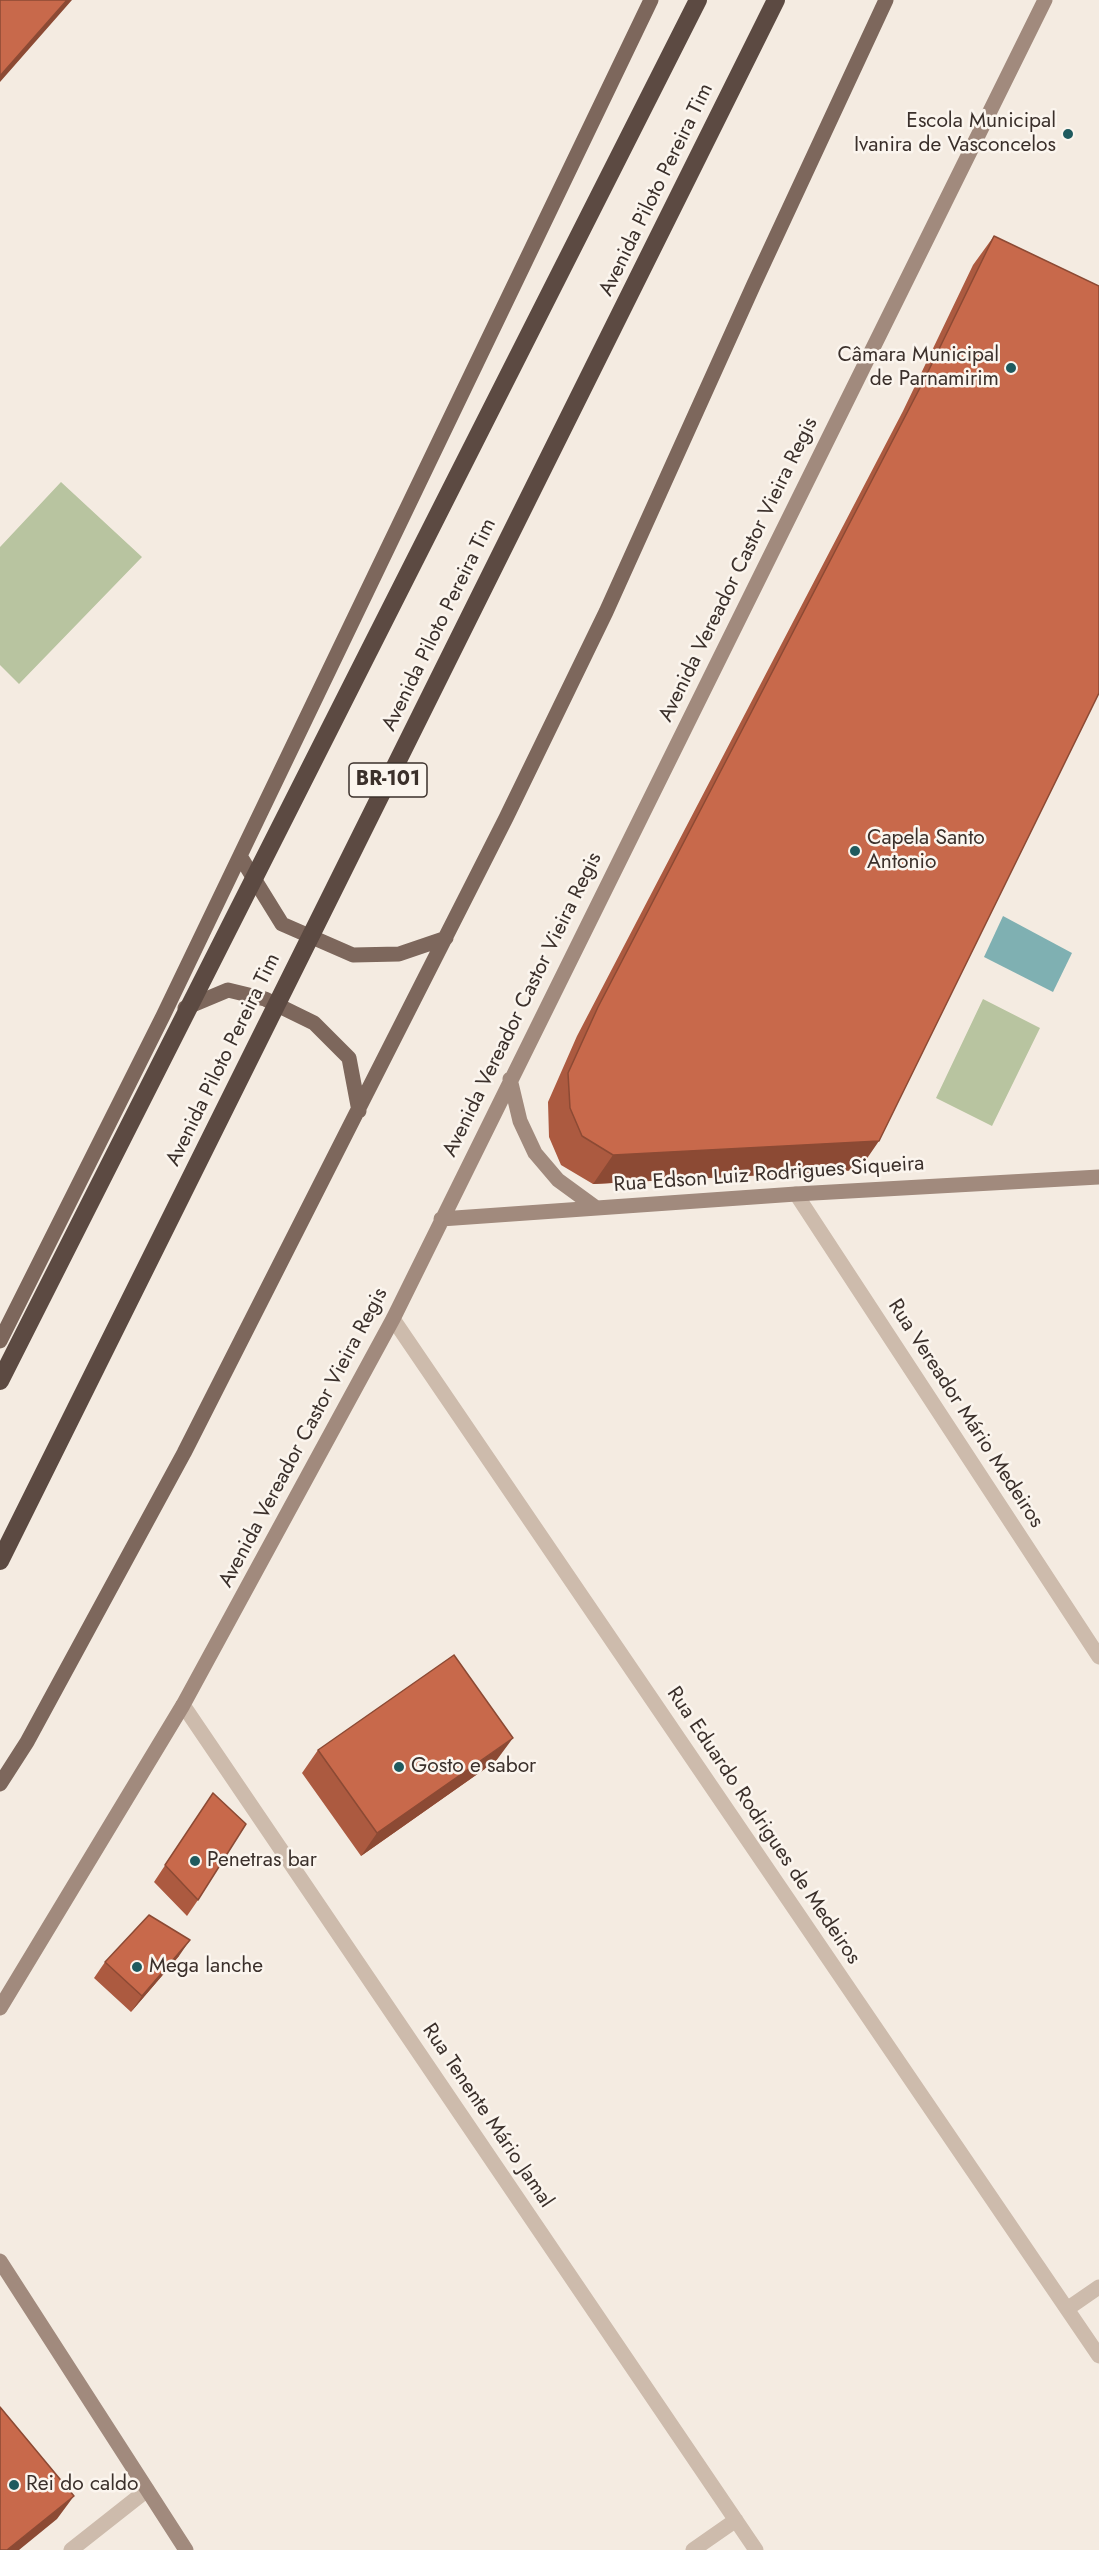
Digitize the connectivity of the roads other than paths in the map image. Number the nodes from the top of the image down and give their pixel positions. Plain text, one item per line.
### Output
1 (651, 0) edge
2 (698, 0) edge
3 (777, 0) edge
4 (886, 0) edge
5 (1045, 0) edge
6 (240, 856) junction
7 (446, 938) junction
8 (163, 1016) junction
9 (510, 1079) junction
10 (358, 1111) junction
11 (1099, 1177) edge
12 (796, 1194) junction
13 (595, 1207) junction
14 (441, 1219) junction
15 (393, 1319) junction
16 (0, 1341) edge
17 (0, 1381) edge
18 (0, 1561) edge
19 (1099, 1657) edge
20 (183, 1705) junction
21 (0, 1784) edge
22 (0, 2008) edge
23 (0, 2261) edge
24 (1099, 2287) edge
25 (1067, 2309) junction
26 (1099, 2356) edge
27 (147, 2490) junction
28 (736, 2520) junction
29 (71, 2550) edge
30 (186, 2550) edge
31 (693, 2550) edge
32 (756, 2550) edge

1 - 6 main road
2 - 17 highway
3 - 18 highway, Avenida Piloto Pereira Tim / BR-101
4 - 7 main road
5 - 9 main road, Avenida Vereador Castor Vieira Regis
6 - 7 main road
6 - 8 main road
7 - 10 main road
8 - 10 main road
8 - 16 main road
9 - 13 main road
9 - 14 main road, Avenida Vereador Castor Vieira Regis
10 - 21 main road
11 - 12 main road, Rua Edson Luiz Rodrigues Siqueira
12 - 13 main road, Rua Edson Luiz Rodrigues Siqueira
12 - 19 street, Rua Vereador Mário Medeiros
13 - 14 main road, Rua Edson Luiz Rodrigues Siqueira
14 - 15 main road, Avenida Vereador Castor Vieira Regis
15 - 20 main road, Avenida Vereador Castor Vieira Regis
15 - 25 street, Rua Eduardo Rodrigues de Medeiros
20 - 22 main road, Avenida Vereador Castor Vieira Regis
20 - 28 street, Rua Tenente Mário Jamal
23 - 27 main road
24 - 25 street
25 - 26 street, Rua Eduardo Rodrigues de Medeiros
27 - 29 street
27 - 30 main road
28 - 31 street
28 - 32 street, Rua Tenente Mário Jamal

